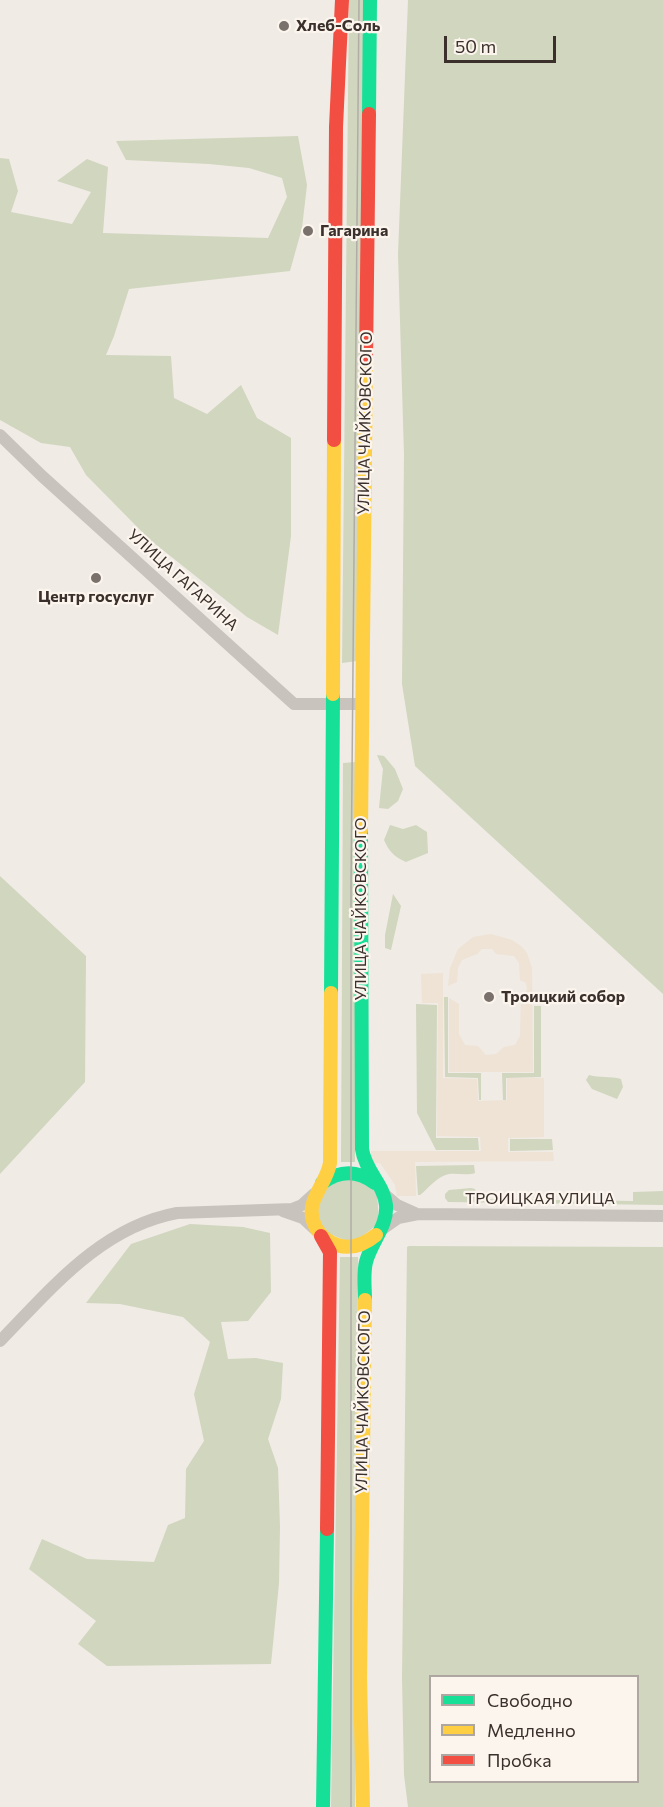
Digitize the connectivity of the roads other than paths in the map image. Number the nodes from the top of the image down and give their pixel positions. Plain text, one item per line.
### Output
1 (342, 0) edge
2 (370, 0) edge
3 (0, 435) edge
4 (362, 704) junction
5 (333, 705) junction
6 (318, 1188) junction
7 (380, 1189) junction
8 (279, 1211) junction
9 (418, 1214) junction
10 (663, 1216) edge
11 (319, 1232) junction
12 (378, 1232) junction
13 (0, 1341) edge
14 (323, 1807) edge
15 (363, 1807) edge

1 - 5 main road, УЛИЦА ЧАЙКОВСКОГО
2 - 4 main road, УЛИЦА ЧАЙКОВСКОГО
3 - 5 street, УЛИЦА ГАГАРИНА
4 - 5 street, УЛИЦА ГАГАРИНА
4 - 7 main road, УЛИЦА ЧАЙКОВСКОГО
5 - 6 main road, УЛИЦА ЧАЙКОВСКОГО
6 - 7 main road
6 - 8 street
6 - 11 main road
7 - 9 street
7 - 12 main road, УЛИЦА ЧАЙКОВСКОГО
8 - 11 street
8 - 13 street
9 - 10 street, ТРОИЦКАЯ УЛИЦА
9 - 12 street
11 - 12 main road
11 - 14 main road
12 - 15 main road, УЛИЦА ЧАЙКОВСКОГО

